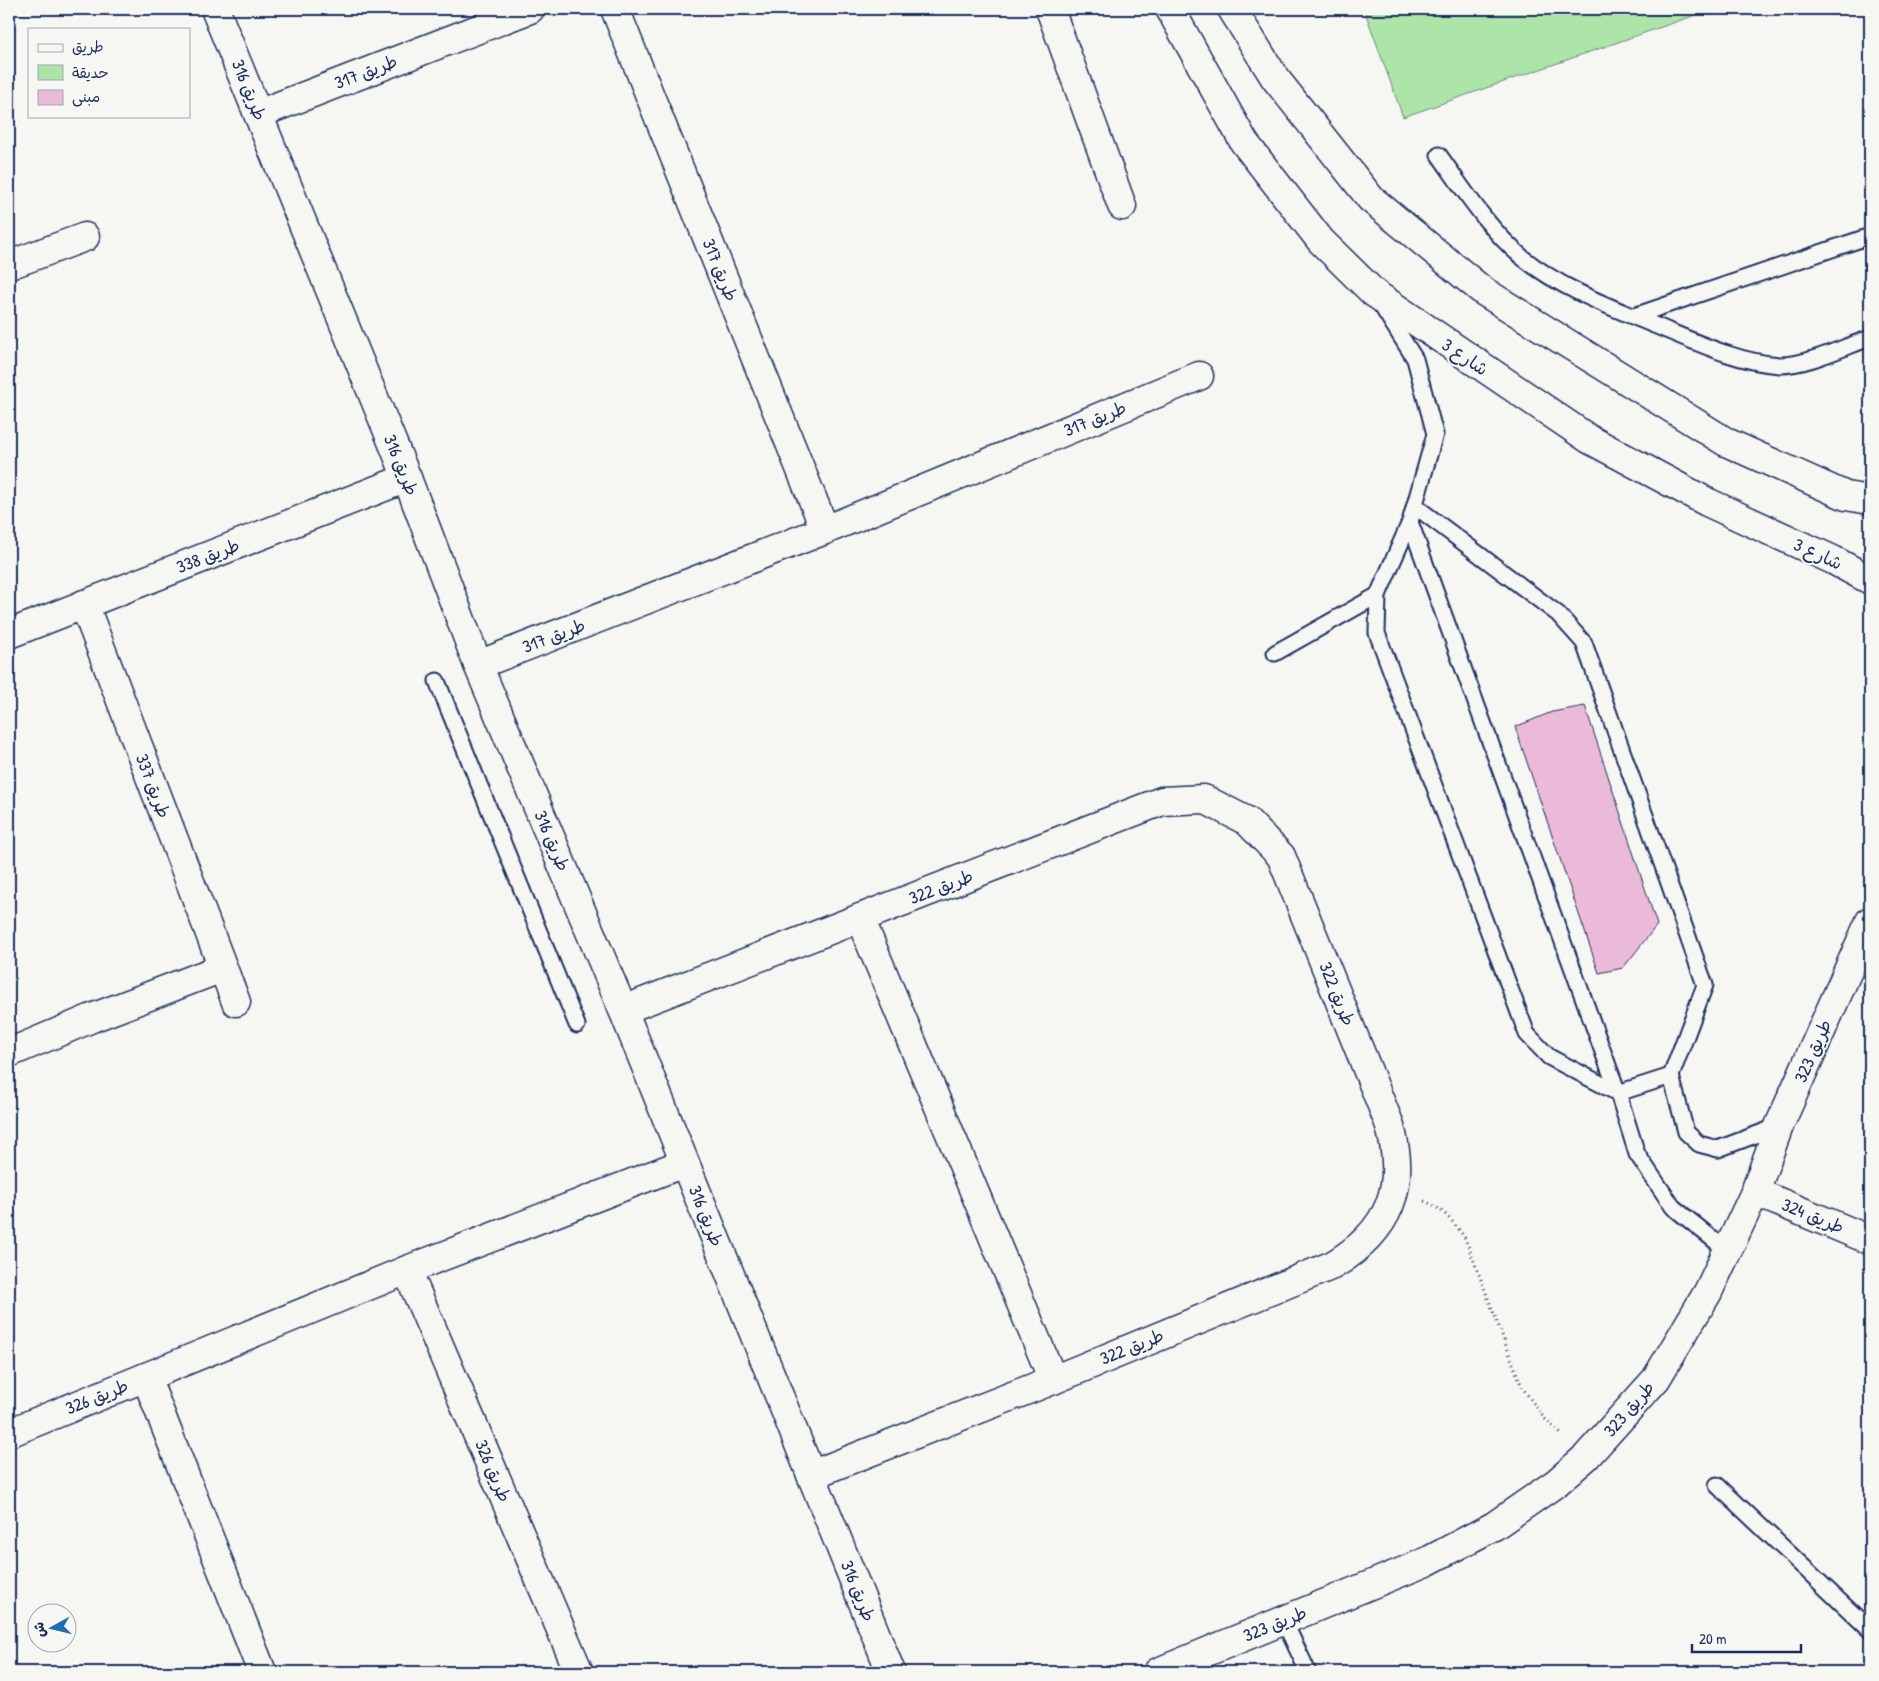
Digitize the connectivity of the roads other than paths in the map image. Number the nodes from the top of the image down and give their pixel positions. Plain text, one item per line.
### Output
1 (215, 9) edge
2 (530, 9) edge
3 (615, 9) edge
4 (1050, 9) edge
5 (1170, 9) edge
6 (1232, 9) edge
7 (258, 114) junction
8 (1439, 155) dead end
9 (1122, 206) dead end
10 (1870, 236) edge
11 (84, 237) dead end
12 (9, 265) edge
13 (1374, 293) junction
14 (1634, 316) junction
15 (1870, 338) edge
16 (1199, 376) dead end
17 (407, 478) junction
18 (1870, 500) edge
19 (1415, 506) junction
20 (1410, 522) junction
21 (825, 530) junction
22 (1870, 580) edge
23 (1378, 595) junction
24 (84, 604) junction
25 (9, 634) edge
26 (1275, 653) dead end
27 (478, 666) junction
28 (437, 681) dead end
29 (860, 918) junction
30 (1870, 921) edge
31 (222, 968) junction
32 (236, 1002) dead end
33 (623, 1010) junction
34 (577, 1024) dead end
35 (9, 1053) edge
36 (1671, 1076) junction
37 (1618, 1093) junction
38 (1780, 1126) junction
39 (684, 1163) junction
40 (1755, 1192) junction
41 (1870, 1240) edge
42 (1729, 1252) junction
43 (407, 1270) junction
44 (146, 1377) junction
45 (1053, 1380) junction
46 (9, 1433) edge
47 (811, 1475) junction
48 (1716, 1485) dead end
49 (1284, 1621) junction
50 (1870, 1630) edge
51 (262, 1672) edge
52 (579, 1672) edge
53 (892, 1672) edge
54 (1158, 1672) edge
55 (1308, 1672) edge

1 - 7 street, طريق 316
2 - 7 street, طريق 317
3 - 21 street, طريق 317
4 - 9 street
5 - 13 street, شارع 3
6 - 18 street
7 - 17 street, طريق 316
8 - 14 lane
10 - 14 lane
11 - 12 street
13 - 19 lane
13 - 22 street, شارع 3
14 - 15 lane
16 - 21 street, طريق 317
17 - 24 street, طريق 338
17 - 27 street, طريق 316
19 - 20 lane
19 - 36 lane
20 - 23 lane
20 - 37 lane
21 - 27 street, طريق 317
23 - 26 lane
23 - 37 lane
24 - 25 street, طريق 338
24 - 31 street, طريق 337
27 - 33 street, طريق 316
28 - 34 lane
29 - 33 street, طريق 322
29 - 45 street
29 - 45 street, طريق 322
30 - 38 street, طريق 323
31 - 32 street, طريق 337
31 - 35 street
33 - 39 street, طريق 316
36 - 37 lane
36 - 38 lane
37 - 42 lane
38 - 40 street, طريق 323
39 - 43 street, طريق 326
39 - 47 street, طريق 316
40 - 41 street, طريق 324
40 - 42 street, طريق 323
42 - 49 street, طريق 323
43 - 44 street, طريق 326
43 - 52 street, طريق 326
44 - 46 street, طريق 326
44 - 51 street
45 - 47 street, طريق 322
47 - 53 street, طريق 316
48 - 50 lane
49 - 54 street, طريق 323
49 - 55 lane

